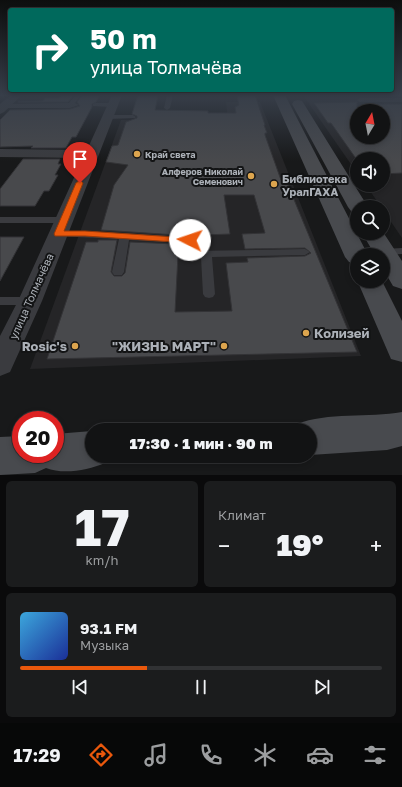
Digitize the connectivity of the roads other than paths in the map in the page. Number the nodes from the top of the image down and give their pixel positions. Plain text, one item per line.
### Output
1 (104, 117) edge
2 (289, 117) edge
3 (306, 117) edge
4 (0, 154) edge
5 (92, 154) junction
6 (354, 200) edge
7 (0, 220) edge
8 (61, 227) junction
9 (125, 236) junction
10 (386, 245) edge
11 (353, 248) edge
12 (305, 252) dead end
13 (206, 253) junction
14 (118, 272) dead end
15 (402, 280) edge
16 (372, 288) edge
17 (209, 294) dead end
18 (0, 301) edge
19 (30, 301) junction
20 (402, 350) edge
21 (0, 364) edge
22 (402, 429) edge
23 (317, 437) edge
24 (85, 451) edge
25 (64, 452) edge
26 (12, 455) edge
27 (0, 456) edge

1 - 5 street, улица Толмачёва
2 - 11 main road
3 - 6 main road
4 - 5 street
5 - 8 street, улица Толмачёва
7 - 8 lane
8 - 9 lane
8 - 19 street, улица Толмачёва
9 - 13 lane
9 - 14 lane
10 - 15 main road
12 - 13 lane
13 - 17 lane
16 - 20 main road
18 - 19 lane
19 - 21 street, улица Толмачёва
22 - 23 main road
24 - 25 main road
26 - 27 main road

